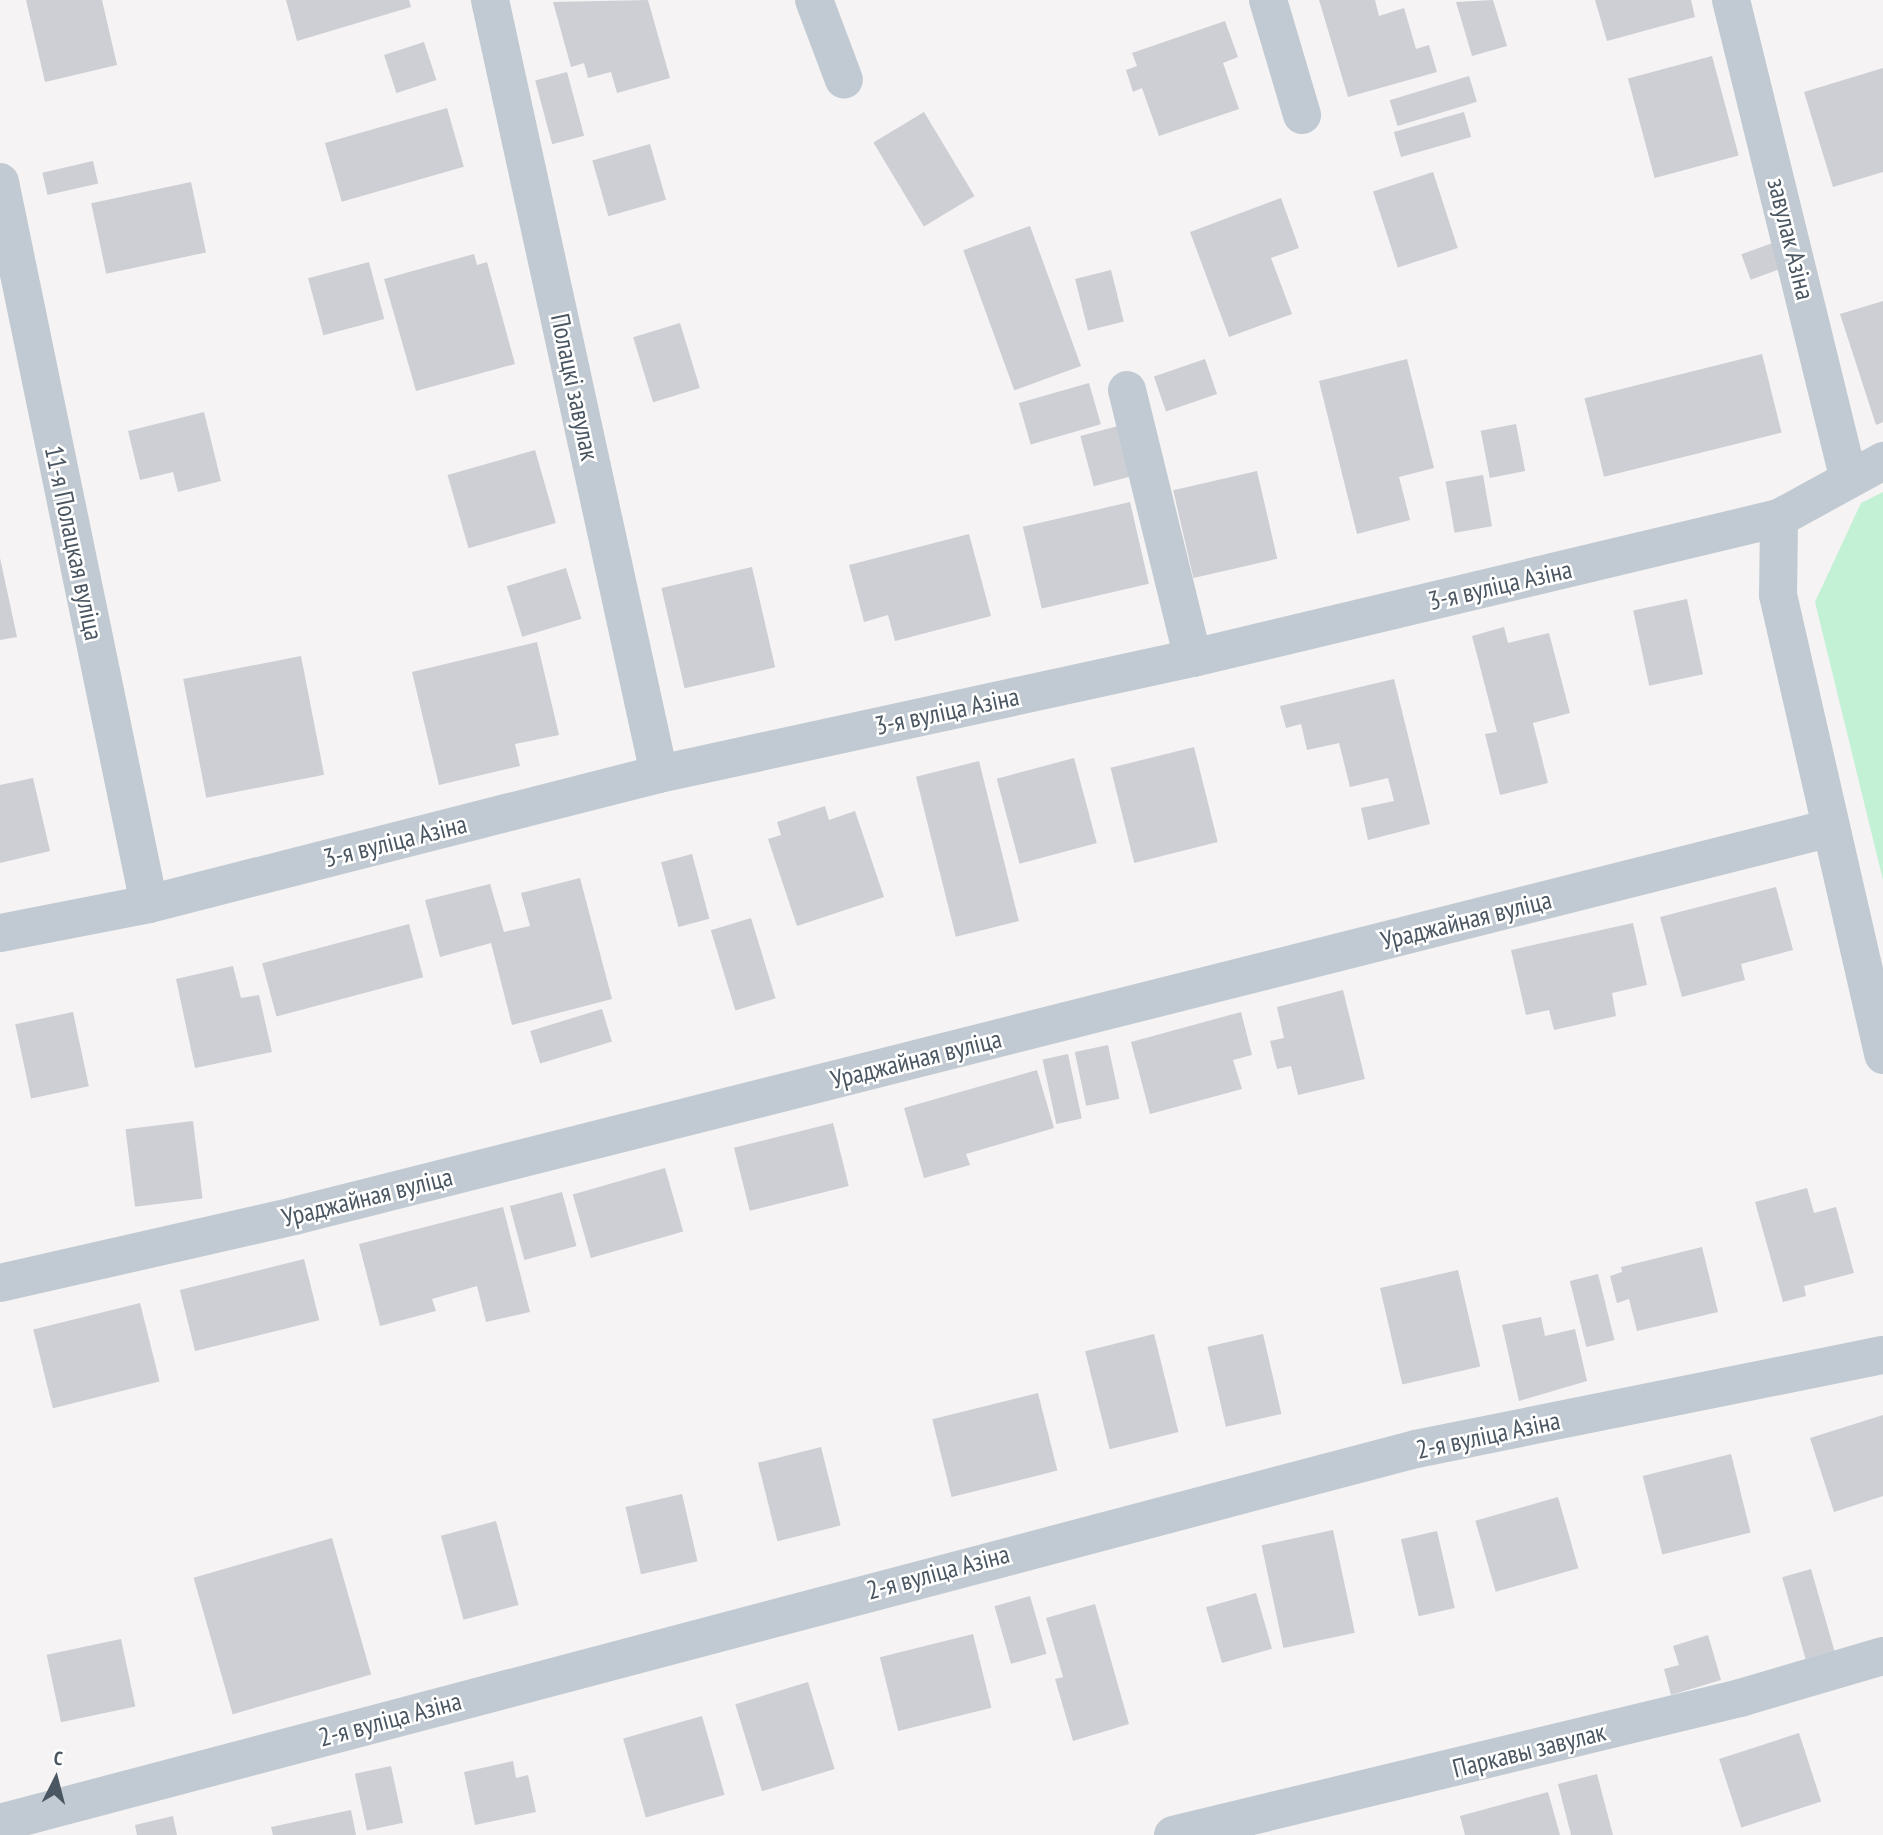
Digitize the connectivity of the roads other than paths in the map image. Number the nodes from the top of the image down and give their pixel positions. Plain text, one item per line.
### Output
1 (490, 0) edge
2 (814, 0) edge
3 (1268, 0) edge
4 (1731, 0) edge
5 (844, 80) dead end
6 (1302, 115) dead end
7 (0, 182) edge
8 (1127, 390) dead end
9 (1883, 461) edge
10 (1848, 478) junction
11 (1779, 519) junction
12 (1194, 657) junction
13 (659, 774) junction
14 (1831, 828) junction
15 (149, 904) junction
16 (0, 933) edge
17 (1883, 1055) edge
18 (0, 1283) edge
19 (1883, 1355) edge
20 (1883, 1656) edge
21 (0, 1823) edge
22 (1173, 1835) edge

1 - 13 street, Полацкі завулак
2 - 5 street
3 - 6 street
4 - 10 street, завулак Азіна
7 - 15 street, 11-я Полацкая вуліца
8 - 12 street
9 - 10 street, 3-я вуліца Азіна
10 - 11 street, 3-я вуліца Азіна
11 - 12 street, 3-я вуліца Азіна
11 - 14 street
12 - 13 street, 3-я вуліца Азіна
13 - 15 street, 3-я вуліца Азіна
14 - 17 street
14 - 18 street, Ураджайная вуліца
15 - 16 street, 3-я вуліца Азіна
19 - 21 street, 2-я вуліца Азіна
20 - 22 street, Паркавы завулак

